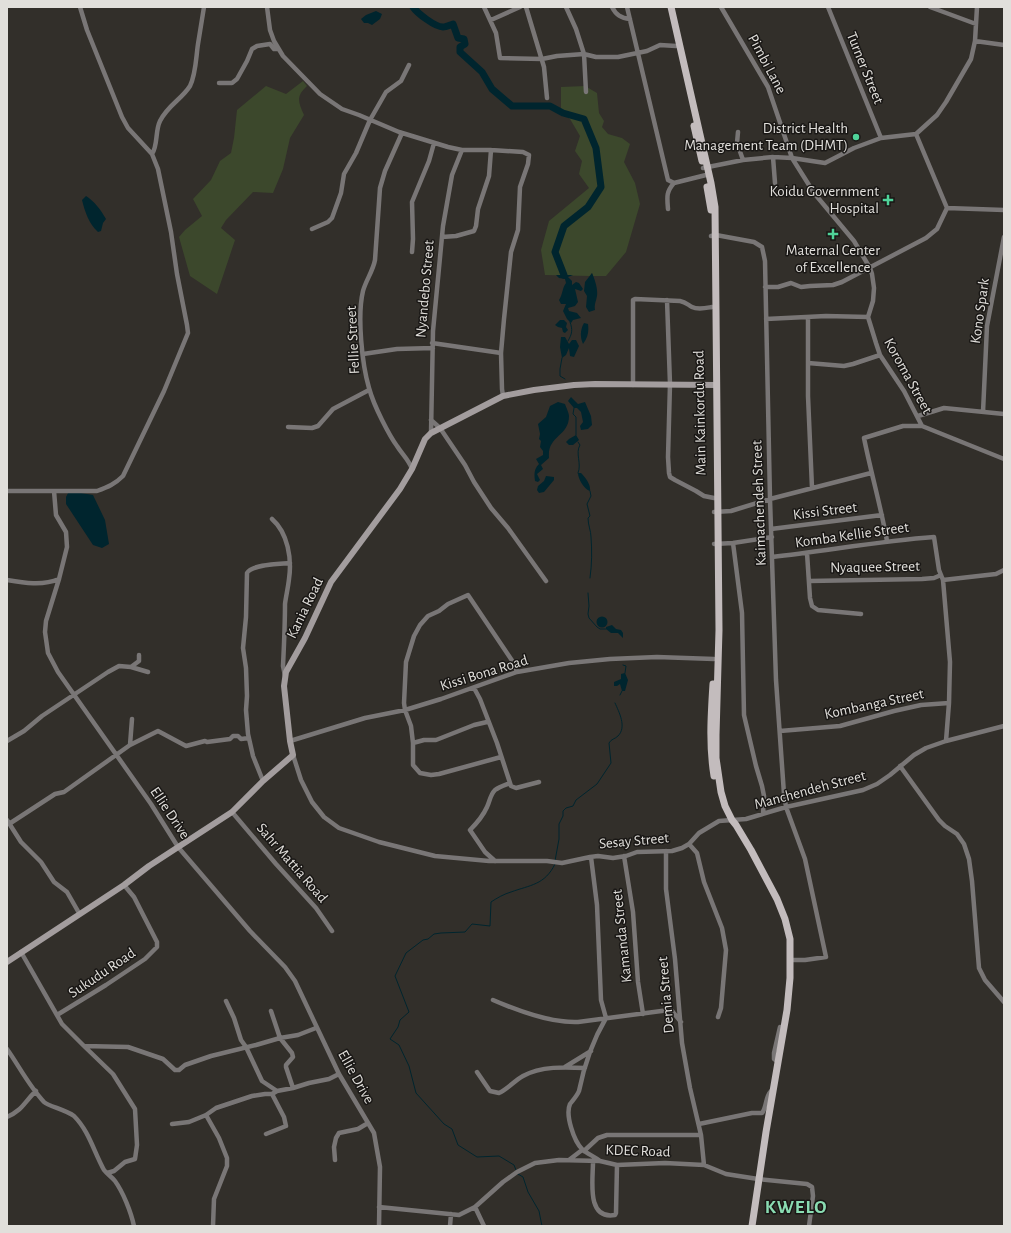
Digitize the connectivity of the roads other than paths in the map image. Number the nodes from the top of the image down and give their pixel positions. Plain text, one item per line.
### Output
1 (80, 7) edge
2 (204, 7) edge
3 (267, 7) edge
4 (484, 7) edge
5 (520, 7) edge
6 (526, 7) edge
7 (566, 7) edge
8 (612, 7) edge
9 (628, 7) edge
10 (667, 7) edge
11 (671, 7) edge
12 (721, 7) edge
13 (828, 7) edge
14 (930, 7) edge
15 (977, 7) edge
16 (630, 19) junction
17 (491, 20) junction
18 (976, 24) junction
19 (975, 41) junction
20 (678, 44) junction
21 (1004, 45) edge
22 (278, 49) junction
23 (584, 54) junction
24 (638, 54) junction
25 (542, 59) junction
26 (409, 66) dead end
27 (685, 77) junction
28 (220, 84) dead end
29 (586, 92) dead end
30 (547, 98) dead end
31 (370, 120) junction
32 (738, 132) dead end
33 (402, 134) junction
34 (916, 134) junction
35 (880, 138) junction
36 (434, 143) junction
37 (462, 150) junction
38 (491, 150) junction
39 (152, 154) junction
40 (773, 157) junction
41 (792, 158) junction
42 (743, 160) junction
43 (705, 167) junction
44 (706, 175) junction
45 (674, 183) junction
46 (774, 183) dead end
47 (947, 208) junction
48 (668, 209) dead end
49 (1004, 210) edge
50 (312, 229) dead end
51 (714, 236) junction
52 (442, 237) junction
53 (1004, 237) edge
54 (412, 252) dead end
55 (870, 268) junction
56 (714, 272) junction
57 (765, 287) junction
58 (668, 300) junction
59 (712, 307) junction
60 (808, 317) junction
61 (868, 317) junction
62 (766, 319) junction
63 (715, 332) junction
64 (432, 345) junction
65 (502, 353) junction
66 (364, 354) junction
67 (880, 355) junction
68 (808, 364) junction
69 (670, 384) junction
70 (633, 385) junction
71 (715, 385) junction
72 (370, 390) junction
73 (503, 396) junction
74 (983, 412) junction
75 (1004, 414) edge
76 (918, 416) junction
77 (431, 420) junction
78 (922, 426) junction
79 (288, 427) dead end
80 (440, 428) junction
81 (431, 434) junction
82 (1004, 459) edge
83 (716, 461) junction
84 (412, 469) junction
85 (871, 473) junction
86 (812, 488) junction
87 (7, 491) edge
88 (54, 491) junction
89 (714, 498) junction
90 (770, 499) junction
91 (716, 512) junction
92 (882, 515) junction
93 (272, 519) dead end
94 (771, 529) junction
95 (772, 537) junction
96 (887, 541) junction
97 (733, 543) junction
98 (716, 544) junction
99 (807, 553) junction
100 (772, 557) junction
101 (290, 563) junction
102 (1004, 570) edge
103 (941, 575) junction
104 (59, 579) junction
105 (7, 580) edge
106 (944, 580) junction
107 (546, 581) dead end
108 (809, 581) junction
109 (861, 614) dead end
110 (716, 630) junction
111 (138, 655) dead end
112 (714, 659) junction
113 (131, 667) junction
114 (716, 668) junction
115 (148, 672) dead end
116 (517, 672) junction
117 (285, 676) junction
118 (474, 688) junction
119 (74, 696) junction
120 (949, 703) junction
121 (405, 710) junction
122 (132, 719) dead end
123 (487, 722) junction
124 (1004, 726) edge
125 (780, 730) junction
126 (248, 738) junction
127 (7, 741) edge
128 (946, 741) junction
129 (290, 742) junction
130 (413, 743) junction
131 (130, 745) junction
132 (116, 754) junction
133 (294, 755) junction
134 (501, 756) junction
135 (900, 766) junction
136 (263, 781) junction
137 (539, 782) dead end
138 (510, 783) junction
139 (786, 807) junction
140 (232, 812) junction
141 (763, 814) junction
142 (8, 822) edge
143 (732, 822) junction
144 (689, 844) junction
145 (178, 847) junction
146 (666, 851) junction
147 (624, 856) junction
148 (591, 857) junction
149 (495, 861) junction
150 (124, 885) junction
151 (79, 913) junction
152 (332, 931) dead end
153 (22, 952) junction
154 (790, 960) junction
155 (7, 962) edge
156 (493, 1000) dead end
157 (226, 1001) dead end
158 (1004, 1002) edge
159 (271, 1011) dead end
160 (642, 1014) junction
161 (57, 1015) junction
162 (718, 1017) dead end
163 (606, 1018) junction
164 (681, 1022) junction
165 (780, 1026) dead end
166 (316, 1028) junction
167 (280, 1038) junction
168 (84, 1046) junction
169 (246, 1047) junction
170 (7, 1049) edge
171 (590, 1050) junction
172 (778, 1062) junction
173 (565, 1067) junction
174 (585, 1068) junction
175 (477, 1072) dead end
176 (339, 1074) junction
177 (293, 1088) junction
178 (36, 1091) junction
179 (277, 1091) junction
180 (773, 1091) junction
181 (272, 1094) junction
182 (206, 1115) junction
183 (7, 1117) edge
184 (172, 1124) dead end
185 (368, 1124) junction
186 (699, 1124) junction
187 (266, 1134) dead end
188 (701, 1135) junction
189 (583, 1150) junction
190 (335, 1160) dead end
191 (569, 1160) junction
192 (600, 1161) junction
193 (593, 1162) junction
194 (617, 1165) junction
195 (704, 1166) junction
196 (107, 1173) junction
197 (758, 1180) junction
198 (379, 1207) junction
199 (475, 1207) junction
200 (451, 1214) junction
201 (134, 1226) edge
202 (213, 1226) edge
203 (379, 1226) edge
204 (450, 1226) edge
205 (484, 1226) edge
206 (752, 1226) edge
207 (809, 1226) edge

1 - 39 street
2 - 39 street
3 - 22 street
4 - 17 street
5 - 17 street
6 - 25 street
7 - 23 street
8 - 16 street
9 - 16 street
10 - 20 main road
11 - 20 main road
12 - 41 street, Pimbi Lane
13 - 35 street, Turner Street
14 - 18 street
15 - 18 street
16 - 24 street
17 - 25 street
18 - 19 street
19 - 21 street
19 - 34 street
20 - 24 street
20 - 27 main road
22 - 28 street
22 - 31 street
23 - 24 street
23 - 25 street
23 - 29 street
24 - 45 street
25 - 30 street
26 - 31 street
27 - 43 main road
27 - 43 main road
31 - 33 street
31 - 50 street
32 - 42 street
33 - 36 street
33 - 66 street, Fellie Street
34 - 35 street
34 - 47 street
35 - 41 street
36 - 37 street
36 - 54 street
37 - 38 street
37 - 52 street, Nyandebo Street
38 - 52 street
38 - 65 street
39 - 88 street
40 - 41 street
40 - 42 street
40 - 46 street
41 - 55 street, Pimbi Lane
42 - 43 street
43 - 44 main road
43 - 51 main road
44 - 45 street
44 - 51 main road
45 - 48 street
47 - 49 street
47 - 55 street
51 - 56 main road
51 - 57 street, Kaimachendeh Street
52 - 64 street, Nyandebo Street
53 - 74 street, Kono Spark
55 - 57 street
55 - 61 street
56 - 59 main road, Main Kainkordu Road
56 - 63 main road
57 - 62 street, Kaimachendeh Street
58 - 59 street
58 - 69 street
58 - 70 street
59 - 63 main road, Main Kainkordu Road
60 - 61 street
60 - 62 street
60 - 68 street
61 - 67 street, Koroma Street
62 - 90 street, Kaimachendeh Street
63 - 71 main road
64 - 65 street
64 - 66 street
64 - 77 street, Nyandebo Street
65 - 73 street
66 - 72 street, Fellie Street
67 - 68 street
67 - 76 street, Koroma Street
68 - 86 street
69 - 70 main road
69 - 71 main road
69 - 89 street
70 - 73 main road
71 - 83 main road
72 - 79 street
72 - 84 street, Fellie Street
73 - 80 main road
74 - 75 street
74 - 76 street
76 - 78 street, Koroma Street
77 - 80 street
77 - 81 street, Nyandebo Street
78 - 82 street
78 - 85 street
80 - 81 main road
80 - 107 street
81 - 84 main road, Kania Road
83 - 89 main road, Main Kainkordu Road
83 - 91 main road
84 - 117 main road, Kania Road
85 - 86 street
85 - 92 street
86 - 90 street
87 - 88 street
88 - 104 street, Ellie Drive
89 - 91 main road, Main Kainkordu Road
90 - 91 street
90 - 94 street, Kaimachendeh Street
91 - 98 main road
92 - 94 street, Kissi Street
92 - 96 street
93 - 101 street
94 - 95 street, Kaimachendeh Street
95 - 97 street
95 - 100 street, Kaimachendeh Street
96 - 99 street, Komba Kellie Street
96 - 103 street, Komba Kellie Street
97 - 98 street
97 - 141 street
98 - 110 main road
99 - 100 street, Komba Kellie Street
99 - 108 street
100 - 125 street, Kaimachendeh Street
101 - 117 street
101 - 126 street
102 - 106 street
103 - 106 street
103 - 108 street, Nyaquee Street
104 - 105 street
104 - 119 street, Ellie Drive
106 - 120 street
108 - 109 street
110 - 112 main road
110 - 114 main road
111 - 113 street
112 - 114 main road
112 - 116 street, Kissi Bona Road
113 - 115 street
113 - 119 street
114 - 143 main road
116 - 118 street, Kissi Bona Road
116 - 121 street
117 - 129 main road, Kania Road
118 - 121 street, Kissi Bona Road
118 - 123 street
119 - 127 street
119 - 132 street, Ellie Drive
120 - 125 street, Kombanga Street
120 - 128 street
121 - 129 street, Kissi Bona Road
121 - 130 street
122 - 131 street
123 - 130 street
123 - 134 street
124 - 128 street, Manchendeh Street
125 - 139 street, Kaimachendeh Street
126 - 131 street
126 - 136 street
128 - 135 street, Manchendeh Street
129 - 133 main road, Kania Road
130 - 134 street
131 - 132 street
132 - 142 street
132 - 145 street, Ellie Drive
133 - 136 main road
133 - 149 street, Sesay Street
134 - 138 street
135 - 139 street, Manchendeh Street
135 - 158 street
136 - 140 main road
137 - 138 street
138 - 149 street
139 - 141 street, Manchendeh Street
139 - 154 street, Kaimachendeh Street
140 - 145 main road
140 - 152 street, Sahr Mattia Road
141 - 143 street, Manchendeh Street
142 - 151 street
143 - 144 street, Sesay Street
143 - 154 main road
144 - 146 street, Sesay Street
144 - 162 street
145 - 150 main road
145 - 166 street, Ellie Drive
146 - 147 street, Sesay Street
146 - 164 street, Demia Street
147 - 148 street, Sesay Street
147 - 160 street, Kamanda Street
148 - 149 street, Sesay Street
148 - 163 street
150 - 151 main road
150 - 161 street, Sukudu Road
151 - 153 main road
153 - 155 main road
153 - 161 street
154 - 172 main road
156 - 163 street
157 - 169 street
159 - 167 street
160 - 163 street
160 - 164 street
161 - 168 street
163 - 171 street
164 - 186 street, Demia Street
165 - 172 street
166 - 167 street
166 - 176 street, Ellie Drive
167 - 169 street
167 - 177 street
168 - 169 street
168 - 196 street
169 - 179 street
170 - 178 street
171 - 173 street
171 - 174 street
172 - 180 main road
173 - 174 street
173 - 175 street
174 - 189 street
176 - 177 street
176 - 185 street, Ellie Drive
177 - 179 street
178 - 183 street
178 - 196 street
179 - 181 street
180 - 186 street
180 - 197 main road
181 - 182 street
181 - 187 street
182 - 184 street
182 - 202 street
185 - 190 street
185 - 198 street, Ellie Drive
186 - 188 street, Demia Street
188 - 189 street
188 - 195 street, Demia Street
189 - 191 street
189 - 192 street
191 - 193 street, KDEC Road
191 - 199 street, KDEC Road
192 - 193 street, KDEC Road
192 - 194 street, KDEC Road
193 - 194 street
194 - 195 street, KDEC Road
195 - 197 street, KDEC Road
196 - 201 street
197 - 206 main road
197 - 207 street, KDEC Road
198 - 200 street, KDEC Road
198 - 203 street, Ellie Drive
199 - 200 street, KDEC Road
199 - 205 street
200 - 204 street

